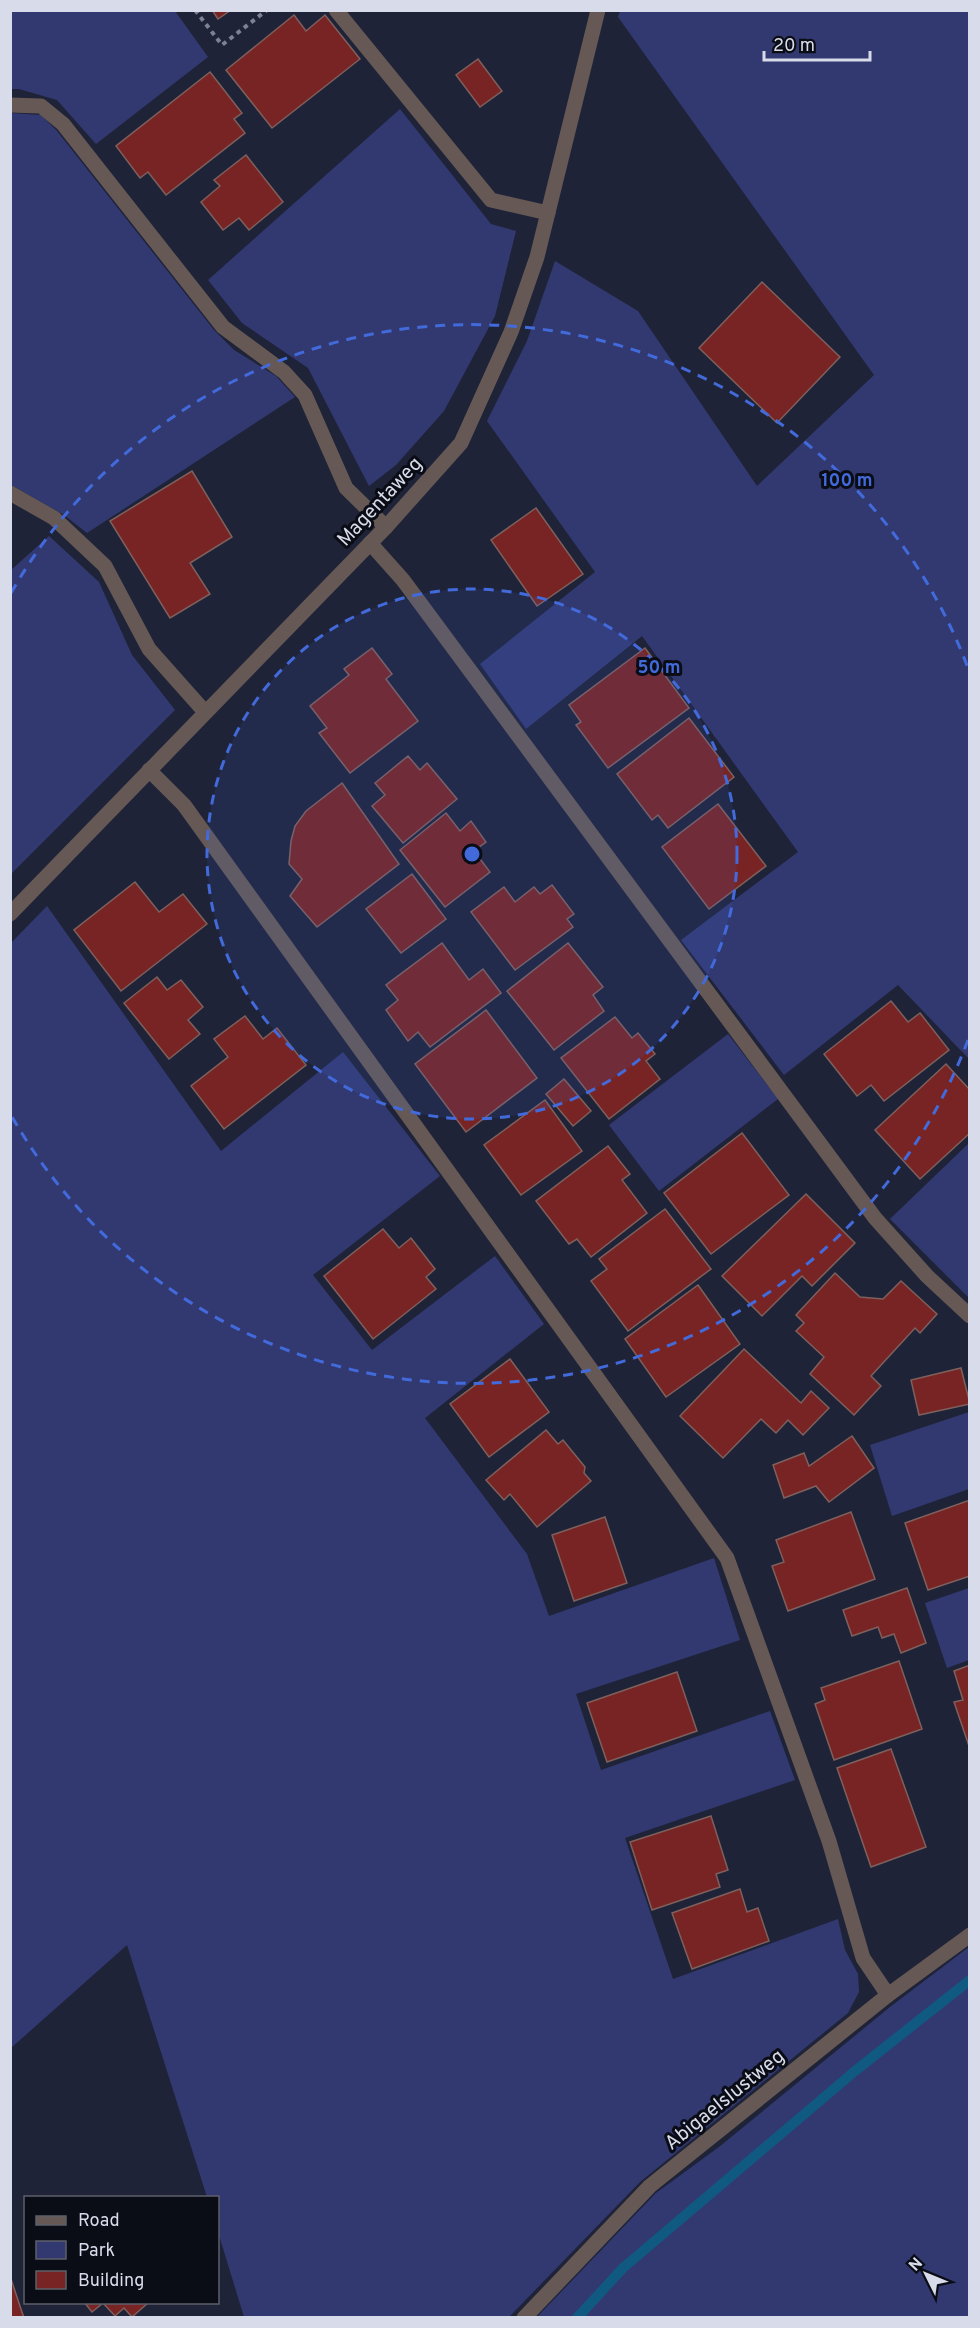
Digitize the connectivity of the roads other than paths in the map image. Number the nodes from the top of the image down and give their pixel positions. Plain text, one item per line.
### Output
1 (336, 10) edge
2 (598, 10) edge
3 (10, 105) edge
4 (548, 213) junction
5 (10, 493) edge
6 (386, 527) junction
7 (370, 543) junction
8 (205, 712) junction
9 (149, 770) junction
10 (10, 914) edge
11 (969, 1316) edge
12 (969, 1935) edge
13 (888, 1995) junction
14 (524, 2318) edge

1 - 4 street
2 - 4 street, Magentaweg
3 - 6 street
4 - 6 street, Magentaweg
5 - 8 street
6 - 7 street, Magentaweg
7 - 8 street, Magentaweg
7 - 11 street
8 - 9 street, Magentaweg
9 - 10 street, Magentaweg
9 - 13 street
12 - 13 street, Abigaelslustweg
13 - 14 street, Abigaelslustweg

